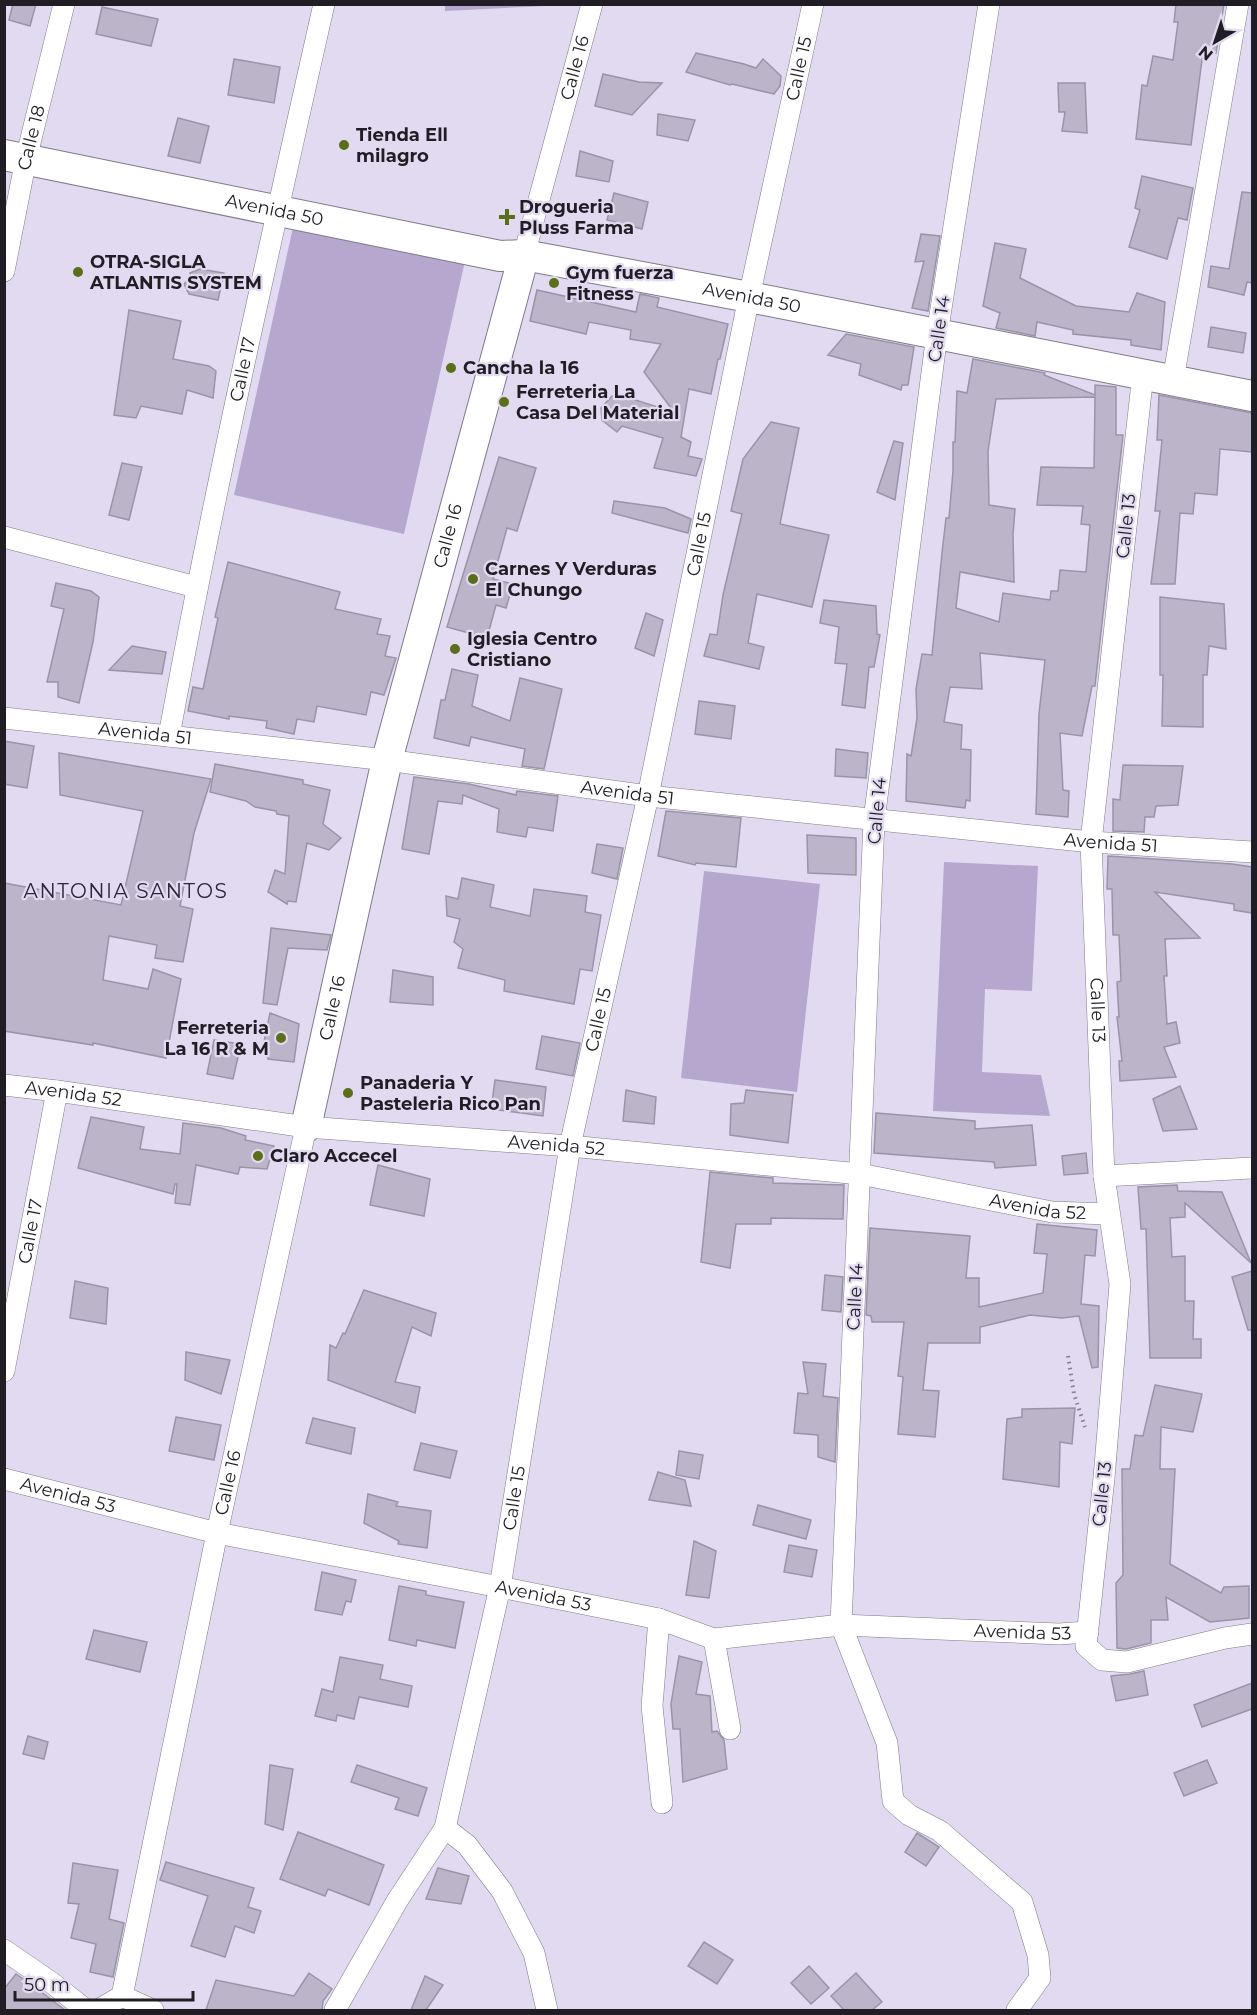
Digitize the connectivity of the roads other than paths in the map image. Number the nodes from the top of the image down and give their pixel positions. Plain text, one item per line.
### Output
1 (64, 4) edge
2 (324, 4) edge
3 (592, 4) edge
4 (813, 4) edge
5 (989, 4) edge
6 (1238, 4) edge
7 (15, 157) edge
8 (277, 211) junction
9 (524, 255) junction
10 (4, 271) edge
11 (749, 297) junction
12 (937, 334) junction
13 (1143, 374) junction
14 (1173, 380) junction
15 (1252, 396) edge
16 (4, 537) edge
17 (196, 587) junction
18 (4, 717) edge
19 (169, 736) junction
20 (387, 760) junction
21 (648, 796) junction
22 (874, 820) junction
23 (1091, 842) junction
24 (1252, 852) edge
25 (4, 1085) edge
26 (57, 1091) junction
27 (306, 1127) junction
28 (570, 1146) junction
29 (1252, 1168) edge
30 (860, 1174) junction
31 (1104, 1176) junction
32 (1108, 1214) junction
33 (4, 1371) edge
34 (4, 1479) edge
35 (217, 1533) junction
36 (500, 1587) junction
37 (659, 1619) junction
38 (841, 1625) junction
39 (1252, 1634) edge
40 (714, 1639) junction
41 (1087, 1639) junction
42 (730, 1729) dead end
43 (662, 1803) dead end
44 (446, 1828) junction
45 (4, 1950) edge
46 (122, 1996) junction
47 (86, 2010) edge
48 (98, 2010) edge
49 (153, 2010) edge
50 (335, 2010) edge
51 (547, 2010) edge
52 (1017, 2010) edge

1 - 7 street, Calle 18
2 - 8 street, Calle 17
3 - 9 street, Calle 16
4 - 11 street, Calle 15
5 - 12 street, Calle 14
6 - 14 street
7 - 8 street, Avenida 50
7 - 10 street, Calle 18
8 - 9 street, Avenida 50
8 - 17 street, Calle 17
9 - 11 street, Avenida 50
9 - 20 street, Calle 16
11 - 12 street, Avenida 50
11 - 21 street, Calle 15
12 - 13 street, Avenida 50
12 - 22 street, Calle 14
13 - 14 street, Avenida 50
13 - 23 street, Calle 13
14 - 15 street, Avenida 50
16 - 17 street
17 - 19 street, Calle 17
18 - 19 street, Avenida 51
19 - 20 street, Avenida 51
20 - 21 street, Avenida 51
20 - 27 street, Calle 16
21 - 22 street, Avenida 51
21 - 28 street, Calle 15
22 - 23 street, Avenida 51
22 - 30 street, Calle 14
23 - 24 street, Avenida 51
23 - 31 street, Calle 13
25 - 26 street, Avenida 52
26 - 27 street, Avenida 52
26 - 33 street, Calle 17
27 - 28 street, Avenida 52
27 - 35 street, Calle 16
28 - 30 street, Avenida 52
28 - 36 street, Calle 15
29 - 31 street
30 - 32 street, Avenida 52
30 - 38 street, Calle 14
31 - 32 street, Calle 13
32 - 41 street, Calle 13
34 - 35 street, Avenida 53
35 - 36 street, Avenida 53
35 - 46 street, Calle 16
36 - 37 street, Avenida 53
36 - 44 street, Calle 15
37 - 40 street, Avenida 53
37 - 43 street
38 - 40 street, Avenida 53
38 - 41 street, Avenida 53
38 - 52 street
39 - 41 street, Avenida 53
40 - 42 street
44 - 50 street, Calle 15
44 - 51 street
45 - 47 street
46 - 48 street
46 - 49 street

